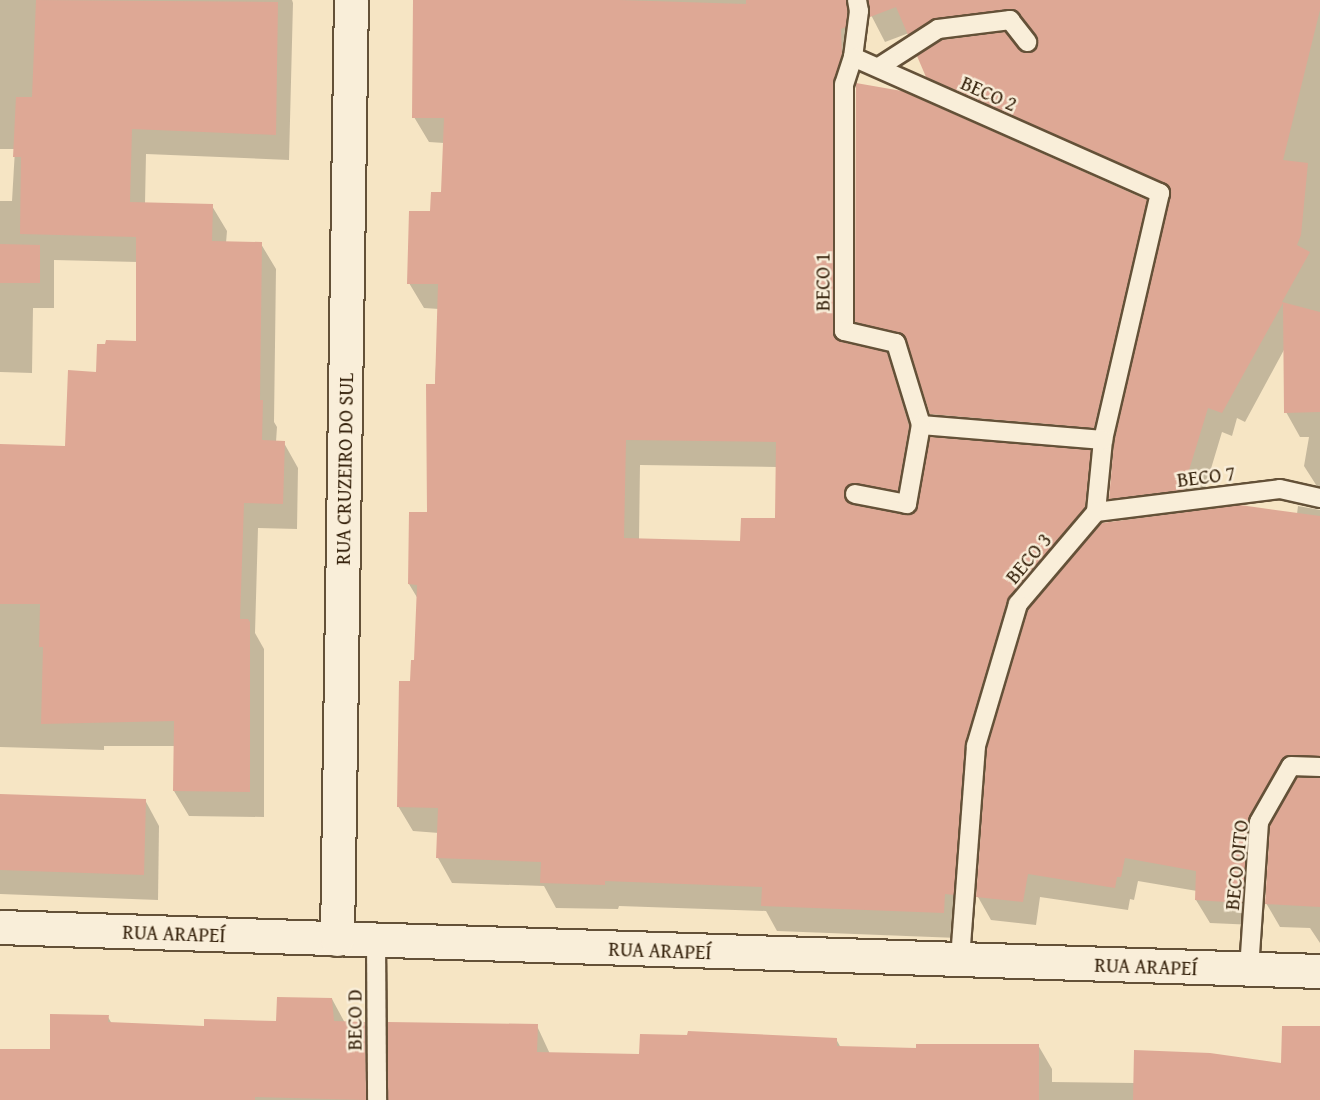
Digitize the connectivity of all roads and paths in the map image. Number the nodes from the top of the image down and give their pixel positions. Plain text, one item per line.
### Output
1 (351, 0) edge
2 (856, 0) edge
3 (1027, 42) dead end
4 (853, 57) junction
5 (879, 67) junction
6 (921, 425) junction
7 (1103, 440) junction
8 (855, 494) dead end
9 (1320, 498) edge
10 (1096, 512) junction
11 (1320, 767) edge
12 (0, 927) edge
13 (337, 939) junction
14 (376, 940) junction
15 (960, 961) junction
16 (1249, 969) junction
17 (1320, 971) edge
18 (377, 1100) edge

1 - 13 street, RUA CRUZEIRO DO SUL
2 - 4 lane
3 - 5 lane
4 - 5 lane, BECO 2
4 - 6 lane, BECO 1
5 - 7 lane, BECO 2
6 - 7 lane
6 - 8 lane
7 - 10 lane
9 - 10 lane, BECO 7
10 - 15 lane, BECO 3
11 - 16 lane, BECO OITO
12 - 13 street, RUA ARAPEÍ
13 - 14 street, RUA ARAPEÍ
14 - 15 street, RUA ARAPEÍ
14 - 18 lane, BECO D
15 - 16 street, RUA ARAPEÍ
16 - 17 street, RUA ARAPEÍ

